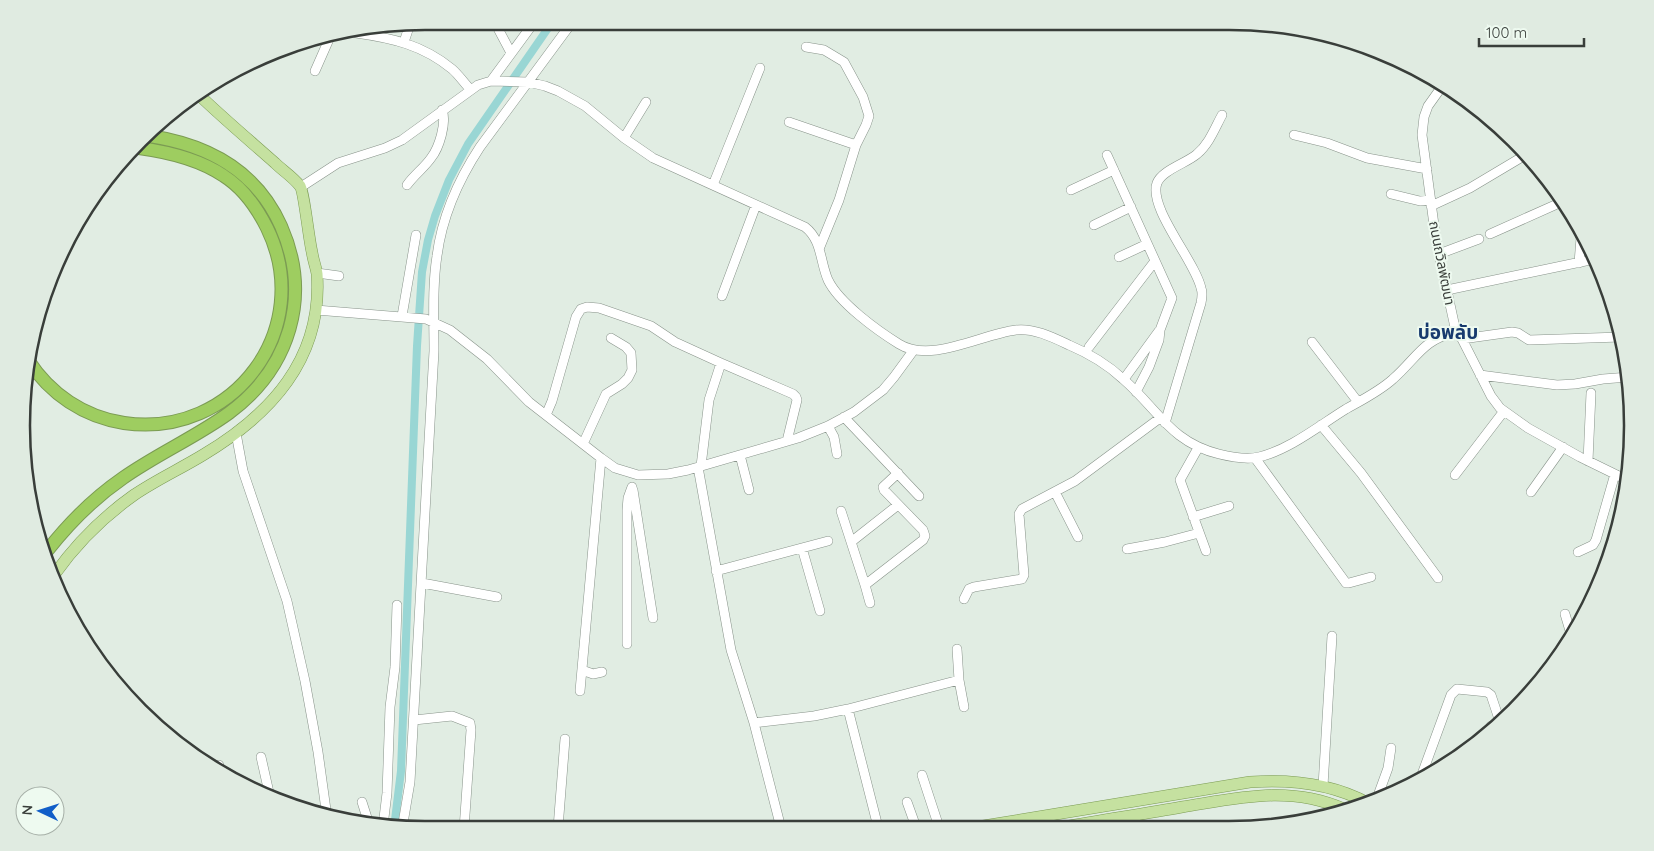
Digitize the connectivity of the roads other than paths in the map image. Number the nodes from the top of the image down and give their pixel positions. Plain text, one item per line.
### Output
1 (499, 30) edge
2 (528, 30) edge
3 (566, 30) edge
4 (408, 31) edge
5 (366, 34) edge
6 (328, 42) edge
7 (404, 42) junction
8 (806, 47) dead end
9 (511, 53) junction
10 (760, 68) dead end
11 (315, 71) dead end
12 (495, 81) junction
13 (524, 82) junction
14 (470, 89) junction
15 (1439, 91) edge
16 (203, 99) edge
17 (646, 102) dead end
18 (442, 110) junction
19 (1222, 115) dead end
20 (789, 122) dead end
21 (1294, 135) dead end
22 (155, 137) edge
23 (624, 138) junction
24 (856, 145) junction
25 (143, 149) edge
26 (1107, 155) dead end
27 (1520, 158) edge
28 (1427, 169) junction
29 (1114, 170) junction
30 (408, 185) dead end
31 (713, 185) junction
32 (301, 187) junction
33 (1071, 190) dead end
34 (1391, 194) dead end
35 (1431, 203) junction
36 (756, 205) junction
37 (1555, 205) dead end
38 (1131, 208) junction
39 (1094, 225) dead end
40 (416, 234) dead end
41 (1490, 234) dead end
42 (1479, 239) dead end
43 (1147, 244) junction
44 (1580, 245) edge
45 (819, 249) junction
46 (1440, 254) junction
47 (1119, 257) dead end
48 (1155, 261) junction
49 (1588, 261) edge
50 (1579, 263) junction
51 (317, 273) junction
52 (339, 276) dead end
53 (1447, 290) junction
54 (722, 296) dead end
55 (316, 310) junction
56 (406, 317) junction
57 (430, 321) junction
58 (1160, 330) junction
59 (1459, 336) junction
60 (1614, 337) edge
61 (611, 338) dead end
62 (1312, 342) dead end
63 (1089, 347) dead end
64 (913, 351) junction
65 (721, 364) junction
66 (34, 368) edge
67 (1480, 375) junction
68 (1621, 378) edge
69 (1124, 379) junction
70 (1136, 392) junction
71 (1591, 393) dead end
72 (1358, 402) junction
73 (1504, 411) junction
74 (546, 415) junction
75 (844, 417) junction
76 (1162, 421) junction
77 (1321, 425) junction
78 (828, 426) junction
79 (236, 433) junction
80 (787, 441) junction
81 (583, 444) junction
82 (1563, 447) junction
83 (1198, 448) junction
84 (837, 454) dead end
85 (740, 455) junction
86 (601, 458) junction
87 (1255, 458) junction
88 (1588, 461) junction
89 (699, 467) junction
90 (898, 473) junction
91 (632, 474) junction
92 (1615, 474) junction
93 (1455, 475) dead end
94 (1621, 477) edge
95 (632, 487) junction
96 (749, 490) dead end
97 (1055, 492) junction
98 (1531, 492) dead end
99 (919, 496) dead end
100 (898, 505) junction
101 (1229, 506) dead end
102 (841, 511) dead end
103 (1193, 517) junction
104 (1199, 533) junction
105 (1078, 537) dead end
106 (828, 540) dead end
107 (851, 542) junction
108 (49, 548) edge
109 (802, 548) junction
110 (1127, 549) dead end
111 (1206, 551) dead end
112 (1578, 552) dead end
113 (58, 571) edge
114 (716, 571) junction
115 (1371, 577) dead end
116 (1438, 578) dead end
117 (422, 583) junction
118 (865, 585) junction
119 (497, 597) dead end
120 (964, 599) dead end
121 (870, 603) dead end
122 (397, 606) dead end
123 (820, 611) dead end
124 (1565, 614) dead end
125 (653, 618) dead end
126 (1569, 627) edge
127 (1332, 636) dead end
128 (627, 644) dead end
129 (958, 649) dead end
130 (582, 670) junction
131 (602, 672) dead end
132 (959, 680) junction
133 (580, 691) dead end
134 (964, 707) dead end
135 (848, 709) junction
136 (1498, 714) edge
137 (414, 720) junction
138 (754, 723) junction
139 (565, 739) dead end
140 (1391, 748) dead end
141 (262, 757) dead end
142 (1424, 769) edge
143 (922, 775) dead end
144 (1323, 786) junction
145 (268, 788) edge
146 (1380, 791) edge
147 (1359, 799) edge
148 (362, 802) dead end
149 (907, 802) dead end
150 (1336, 806) edge
151 (325, 808) edge
152 (367, 817) edge
153 (384, 819) edge
154 (404, 820) edge
155 (465, 821) edge
156 (559, 821) edge
157 (779, 821) edge
158 (876, 821) edge
159 (914, 821) edge
160 (937, 821) edge
161 (1013, 821) edge
162 (1099, 821) edge

1 - 9 street
2 - 9 street
3 - 13 street
4 - 7 street
5 - 7 street
6 - 11 street
7 - 14 street
8 - 24 street
9 - 12 street
10 - 31 street
12 - 13 street
12 - 14 street
13 - 23 street
13 - 57 street
14 - 18 street
15 - 28 street, ถนนถวิลพัฒนา
16 - 32 main road
17 - 23 street
18 - 30 street
18 - 32 street
19 - 76 street
20 - 24 street
21 - 28 street
22 - 108 highway
23 - 31 street
24 - 45 street
25 - 66 highway
26 - 29 street
27 - 35 street
28 - 35 street, ถนนถวิลพัฒนา
29 - 33 street
29 - 38 street
31 - 36 street
32 - 51 main road
34 - 35 street
35 - 46 street, ถนนถวิลพัฒนา
36 - 45 street
36 - 54 street
37 - 41 street
38 - 39 street
38 - 43 street
40 - 56 street
42 - 46 street
43 - 47 street
43 - 48 street
44 - 50 street
45 - 64 street
46 - 53 street, ถนนถวิลพัฒนา
48 - 58 street
48 - 63 street
49 - 50 street
50 - 53 street
51 - 52 street
51 - 55 main road
53 - 59 street, ถนนถวิลพัฒนา
55 - 56 street
55 - 79 main road
56 - 57 street
57 - 74 street
57 - 117 street
58 - 69 street
58 - 70 street
59 - 60 street
59 - 67 street, ถนนถวิลพัฒนา
59 - 72 street
61 - 81 street
62 - 72 street
64 - 69 street
64 - 75 street
65 - 74 street
65 - 80 street
65 - 89 street
67 - 68 street
67 - 73 street, ถนนถวิลพัฒนา
69 - 70 street
70 - 76 street
71 - 88 street
72 - 77 street
73 - 82 street, ถนนถวิลพัฒนา
73 - 93 street
74 - 81 street
75 - 78 street
75 - 90 street
76 - 83 street
76 - 97 street
77 - 87 street
77 - 116 street
78 - 80 street
78 - 84 street
79 - 113 main road
79 - 151 street
80 - 85 street
81 - 86 street
82 - 88 street, ถนนถวิลพัฒนา
82 - 98 street
83 - 87 street
83 - 103 street
85 - 89 street
85 - 96 street
86 - 91 street
86 - 130 street
87 - 115 street
88 - 92 street, ถนนถวิลพัฒนา
89 - 91 street
89 - 114 street
90 - 99 street
90 - 100 street
91 - 95 street
92 - 94 street, ถนนถวิลพัฒนา
92 - 112 street
95 - 125 street
95 - 128 street
97 - 105 street
97 - 120 street
100 - 107 street
100 - 118 street
101 - 103 street
102 - 107 street
103 - 104 street
104 - 110 street
104 - 111 street
106 - 109 street
107 - 118 street
109 - 114 street
109 - 123 street
114 - 138 street
117 - 119 street
117 - 137 street
118 - 121 street
122 - 153 street
124 - 126 street
127 - 144 street
129 - 132 street
130 - 131 street
130 - 133 street
132 - 134 street
132 - 135 street
135 - 138 street
135 - 158 street
136 - 142 street
137 - 154 street
137 - 155 street
138 - 157 street
139 - 156 street
140 - 146 street
141 - 145 street
143 - 160 street
144 - 147 main road
144 - 161 main road
148 - 152 street
149 - 159 street
150 - 162 main road

